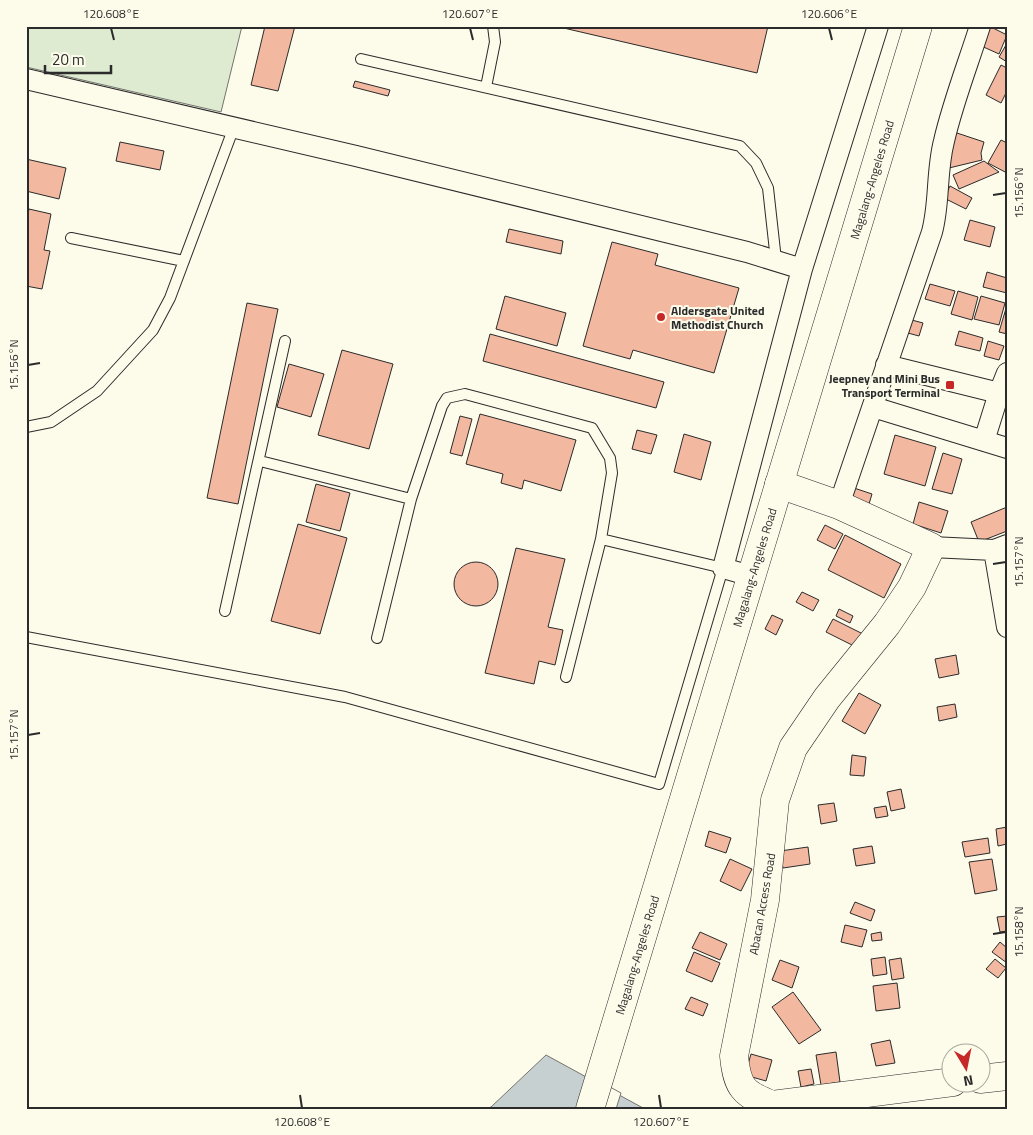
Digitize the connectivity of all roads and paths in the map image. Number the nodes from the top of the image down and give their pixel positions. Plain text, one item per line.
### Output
1 (493, 26) edge
2 (878, 26) edge
3 (918, 26) edge
4 (980, 26) edge
5 (361, 59) dead end
6 (26, 79) edge
7 (486, 87) junction
8 (234, 127) junction
9 (71, 238) dead end
10 (776, 260) junction
11 (184, 261) junction
12 (802, 269) junction
13 (286, 341) dead end
14 (886, 365) junction
15 (1007, 373) edge
16 (999, 393) junction
17 (873, 407) junction
18 (26, 426) edge
19 (984, 441) junction
20 (1007, 448) edge
21 (260, 461) junction
22 (779, 484) junction
23 (411, 499) junction
24 (838, 505) junction
25 (601, 539) junction
26 (932, 547) junction
27 (1001, 548) edge
28 (723, 568) junction
29 (751, 576) junction
30 (226, 611) dead end
31 (1007, 627) edge
32 (26, 637) edge
33 (378, 638) dead end
34 (566, 677) dead end
35 (1007, 1076) edge
36 (990, 1078) edge
37 (940, 1084) edge
38 (590, 1109) edge

1 - 7 lane
2 - 12 street
3 - 22 main road, Magalang-Angeles Road
4 - 14 street
5 - 7 lane
6 - 8 street
7 - 10 lane
8 - 10 street
8 - 11 lane
9 - 11 lane
10 - 12 street
11 - 18 lane
12 - 28 street
13 - 21 lane
14 - 16 street
14 - 17 street
15 - 16 street
16 - 19 street
17 - 19 street
17 - 24 street
19 - 20 street
21 - 23 lane
21 - 30 lane
22 - 24 main road
22 - 29 main road, Magalang-Angeles Road
23 - 25 lane
23 - 33 lane
24 - 26 main road
25 - 28 lane
25 - 34 lane
26 - 27 street
26 - 37 main road, Abacan Access Road
27 - 31 street
28 - 29 street
28 - 32 lane
29 - 38 main road, Magalang-Angeles Road
35 - 36 main road

